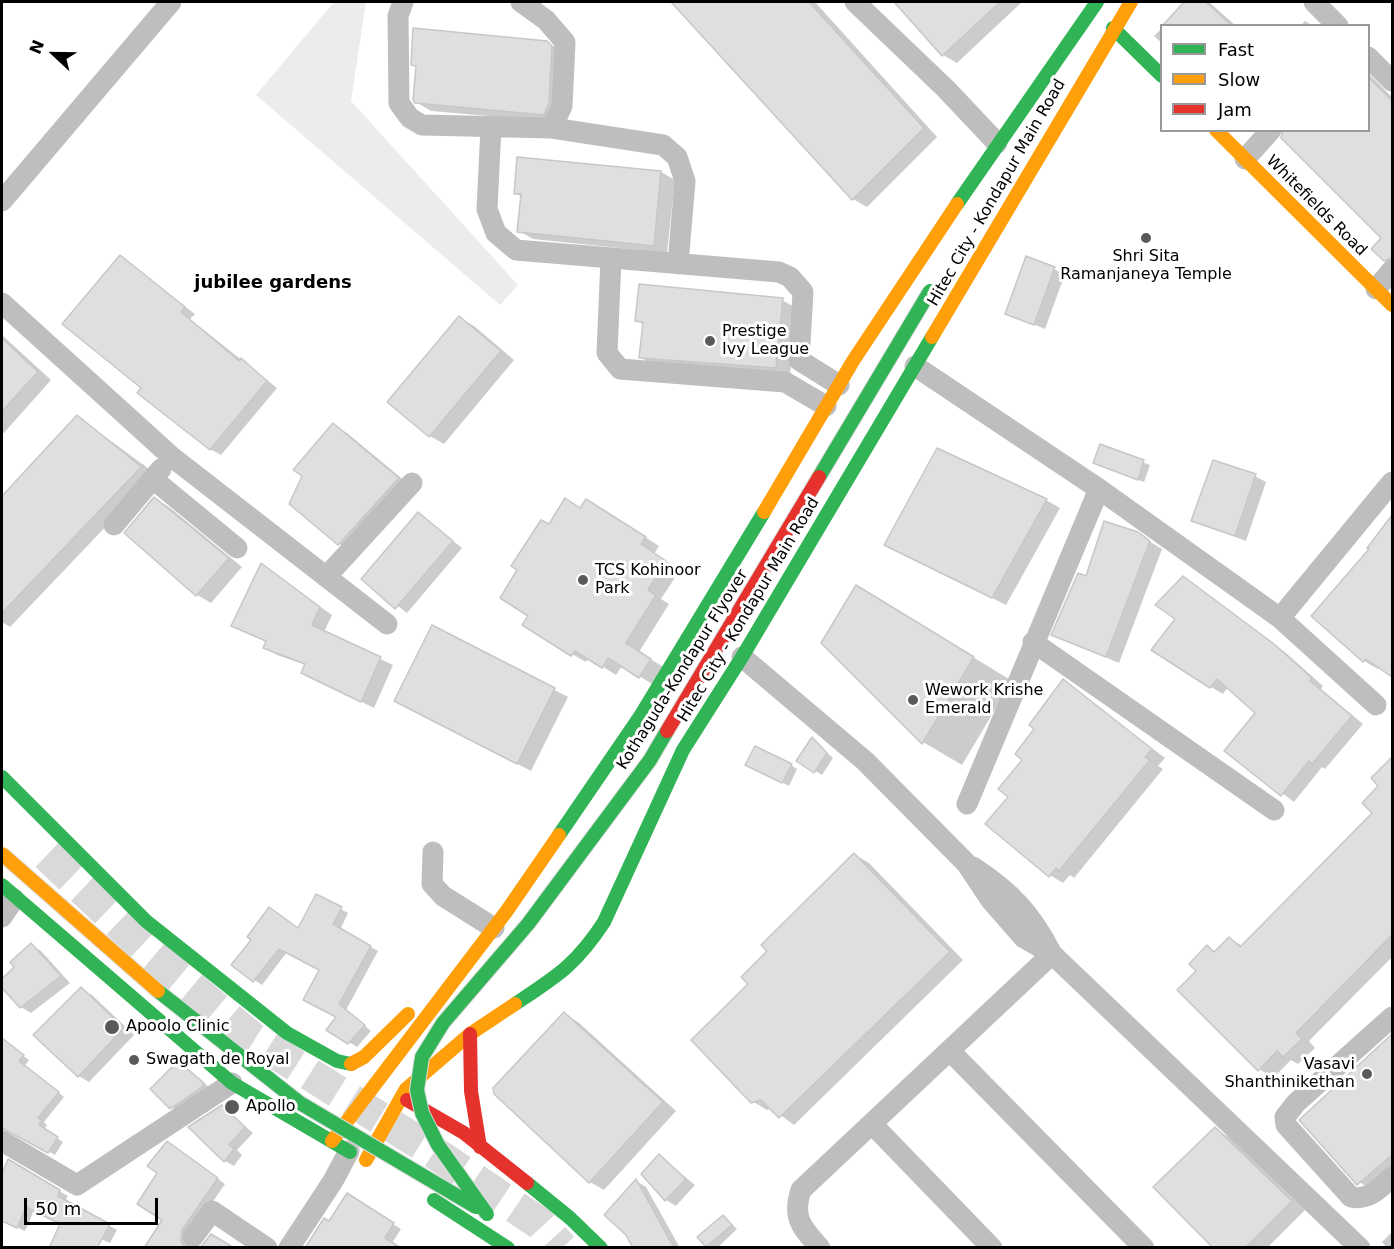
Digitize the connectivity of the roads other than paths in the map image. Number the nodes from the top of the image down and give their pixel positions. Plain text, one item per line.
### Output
1 (171, 2) edge
2 (403, 2) edge
3 (520, 2) edge
4 (855, 2) edge
5 (1131, 2) edge
6 (1314, 2) edge
7 (1095, 4) edge
8 (1336, 24) edge
9 (1113, 28) junction
10 (1370, 59) edge
11 (1160, 75) edge
12 (1392, 81) edge
13 (491, 127) junction
14 (552, 128) junction
15 (1218, 132) edge
16 (1269, 132) edge
17 (997, 143) junction
18 (1245, 159) junction
19 (2, 201) edge
20 (954, 208) junction
21 (611, 259) junction
22 (939, 260) dead end
23 (678, 264) junction
24 (1392, 270) edge
25 (931, 286) dead end
26 (1376, 288) junction
27 (2, 303) edge
28 (1392, 305) edge
29 (799, 360) junction
30 (915, 366) junction
31 (786, 382) junction
32 (832, 382) junction
33 (820, 402) junction
34 (172, 457) junction
35 (153, 480) junction
36 (1392, 482) edge
37 (412, 483) dead end
38 (1099, 489) junction
39 (114, 525) dead end
40 (237, 548) dead end
41 (326, 577) junction
42 (1280, 618) junction
43 (387, 624) dead end
44 (1033, 642) junction
45 (742, 657) junction
46 (1376, 705) dead end
47 (2, 777) edge
48 (967, 804) dead end
49 (1274, 810) dead end
50 (433, 852) dead end
51 (2, 854) edge
52 (8, 892) edge
53 (2, 917) edge
54 (494, 928) junction
55 (1052, 954) junction
56 (459, 972) junction
57 (1392, 1017) edge
58 (470, 1034) junction
59 (950, 1051) junction
60 (378, 1081) junction
61 (232, 1083) junction
62 (400, 1096) junction
63 (872, 1124) junction
64 (2, 1141) edge
65 (480, 1147) junction
66 (349, 1151) junction
67 (394, 1175) dead end
68 (1392, 1177) edge
69 (424, 1194) dead end
70 (193, 1237) dead end
71 (267, 1248) edge
72 (289, 1248) edge
73 (508, 1248) edge
74 (601, 1248) edge
75 (820, 1248) edge
76 (992, 1248) edge
77 (1144, 1248) edge
78 (1360, 1248) edge

1 - 19 street
2 - 13 street
3 - 14 street
4 - 17 street
5 - 9 main road, Hitec City - Kondapur Main Road
6 - 8 street
7 - 17 main road, Hitec City - Kondapur Main Road
9 - 11 main road
9 - 30 main road, Hitec City - Kondapur Main Road
10 - 12 street
13 - 14 street
13 - 21 street
14 - 23 street
15 - 18 main road, Whitefields Road
16 - 18 street
17 - 20 main road, Hitec City - Kondapur Main Road
18 - 26 main road, Whitefields Road
20 - 22 main road
20 - 32 main road, Hitec City - Kondapur Main Road
21 - 23 street
21 - 31 street
23 - 29 street
24 - 26 street
25 - 51 main road, Kothaguda-Kondapur Flyover, bridge
26 - 28 main road, Whitefields Road
27 - 34 street
29 - 31 street
29 - 32 street
30 - 38 street
30 - 45 main road, Hitec City - Kondapur Main Road
31 - 33 street
32 - 33 main road, Hitec City - Kondapur Main Road
33 - 54 main road, Hitec City - Kondapur Main Road
34 - 35 street
34 - 41 street
35 - 39 street
35 - 40 street
36 - 42 street
37 - 41 street
38 - 42 street
38 - 44 street
41 - 43 street
42 - 46 street
44 - 48 street
44 - 49 street
45 - 55 street
45 - 58 main road, Hitec City - Kondapur Main Road
47 - 56 main road
50 - 54 street
52 - 53 street
52 - 61 main road
54 - 56 main road, Hitec City - Kondapur Main Road
55 - 59 street
55 - 78 street
56 - 60 main road, Hitec City - Kondapur Main Road
57 - 68 street
58 - 62 main road, Hitec City - Kondapur Main Road
58 - 65 main road
59 - 63 street
59 - 77 street
60 - 62 main road
60 - 66 main road, Hitec City - Kondapur Main Road
61 - 64 street
61 - 66 main road
62 - 65 main road
62 - 66 main road, Hitec City - Kondapur Main Road
63 - 75 street
63 - 76 street
65 - 74 main road
66 - 67 main road
66 - 72 street
69 - 73 main road
70 - 71 street

